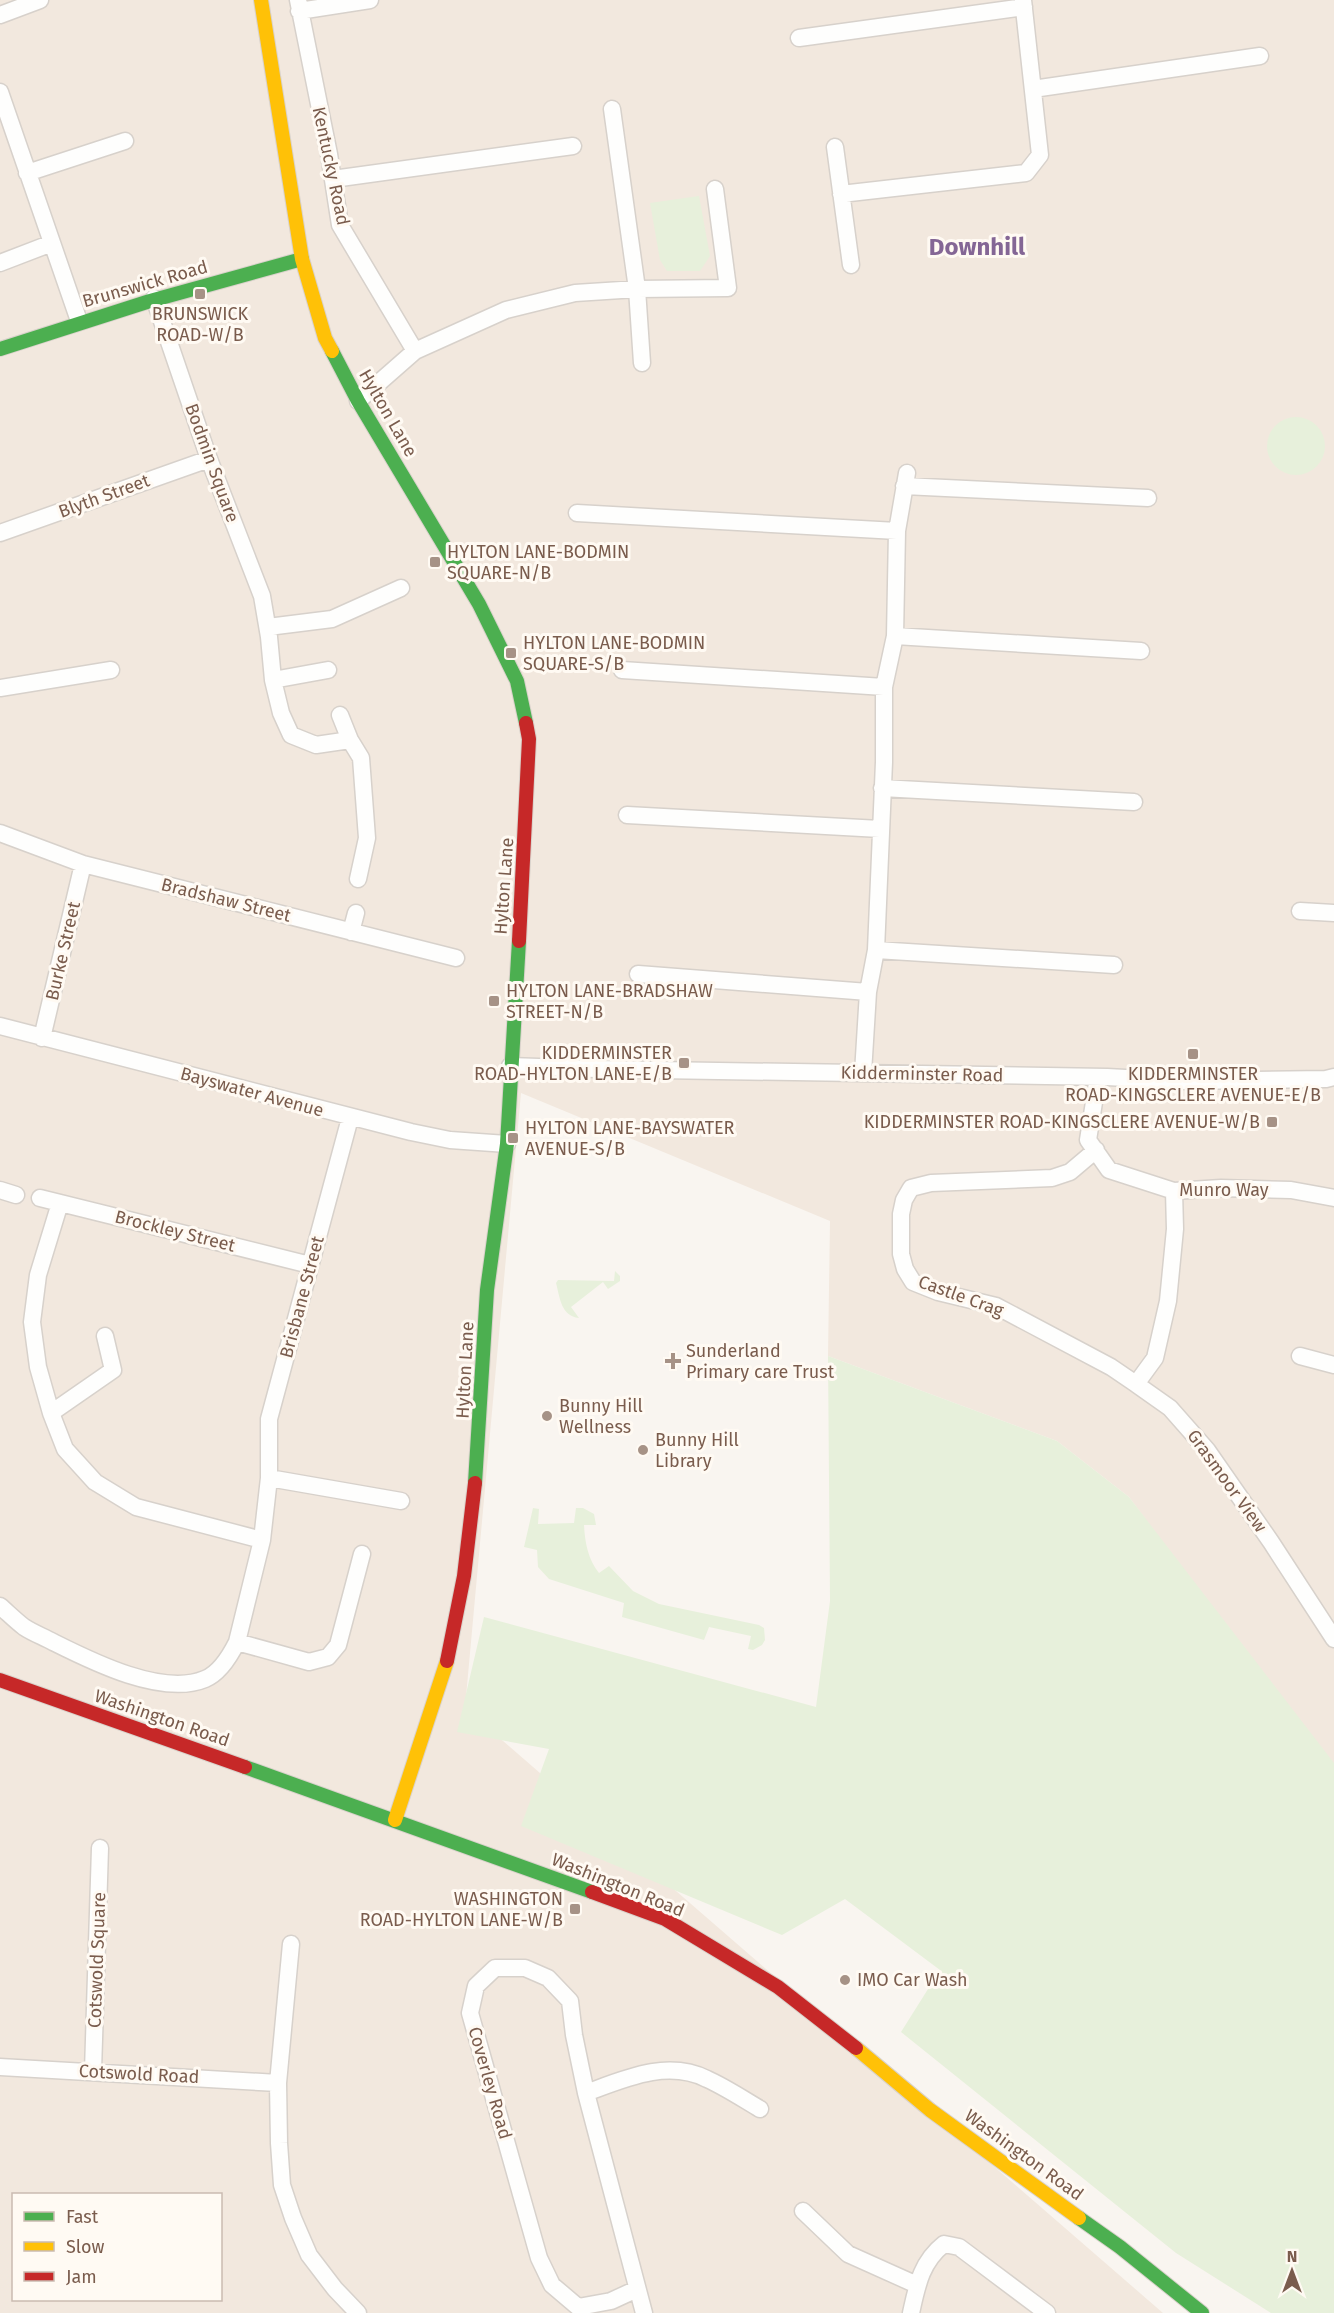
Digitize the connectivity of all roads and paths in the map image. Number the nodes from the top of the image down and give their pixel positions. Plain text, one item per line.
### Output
1 (40, 0) edge
2 (261, 0) edge
3 (370, 0) edge
4 (1024, 4) edge
5 (298, 6) edge
6 (0, 15) edge
7 (799, 38) dead end
8 (1260, 56) dead end
9 (1033, 89) junction
10 (0, 92) edge
11 (612, 109) dead end
12 (125, 141) dead end
13 (573, 146) dead end
14 (835, 147) dead end
15 (27, 173) junction
16 (333, 179) junction
17 (715, 189) dead end
18 (841, 194) junction
19 (52, 243) junction
20 (302, 259) junction
21 (0, 263) edge
22 (851, 265) dead end
23 (637, 289) junction
24 (154, 298) junction
25 (80, 321) junction
26 (0, 349) edge
27 (415, 351) junction
28 (642, 363) dead end
29 (358, 401) junction
30 (208, 459) junction
31 (1148, 498) dead end
32 (577, 513) dead end
33 (897, 531) junction
34 (0, 534) edge
35 (401, 588) dead end
36 (268, 627) junction
37 (895, 636) junction
38 (1141, 651) dead end
39 (111, 670) dead end
40 (328, 670) dead end
41 (622, 670) dead end
42 (273, 680) junction
43 (884, 687) junction
44 (0, 688) edge
45 (340, 715) dead end
46 (350, 741) junction
47 (882, 788) junction
48 (1134, 802) dead end
49 (627, 815) dead end
50 (880, 829) junction
51 (0, 833) edge
52 (83, 864) junction
53 (358, 879) dead end
54 (1300, 911) dead end
55 (356, 913) dead end
56 (1334, 913) edge
57 (351, 932) junction
58 (876, 950) junction
59 (456, 958) dead end
60 (1114, 964) dead end
61 (638, 974) dead end
62 (868, 992) junction
63 (0, 1026) edge
64 (42, 1038) junction
65 (510, 1066) junction
66 (864, 1073) junction
67 (1098, 1077) junction
68 (1334, 1077) edge
69 (350, 1118) junction
70 (507, 1143) junction
71 (1096, 1150) junction
72 (1174, 1191) junction
73 (40, 1198) dead end
74 (1334, 1198) edge
75 (60, 1203) junction
76 (310, 1265) junction
77 (105, 1336) dead end
78 (1300, 1356) dead end
79 (1334, 1365) edge
80 (1136, 1384) junction
81 (51, 1413) junction
82 (269, 1478) junction
83 (401, 1502) dead end
84 (262, 1540) junction
85 (362, 1554) dead end
86 (0, 1606) edge
87 (1332, 1634) edge
88 (237, 1642) junction
89 (0, 1680) edge
90 (395, 1820) junction
91 (100, 1848) dead end
92 (291, 1944) dead end
93 (0, 2067) edge
94 (93, 2071) junction
95 (278, 2082) junction
96 (586, 2093) junction
97 (760, 2109) dead end
98 (803, 2211) dead end
99 (919, 2278) junction
100 (637, 2289) junction
101 (1182, 2299) junction
102 (1036, 2310) edge
103 (358, 2313) edge
104 (644, 2313) edge
105 (911, 2313) edge
106 (1173, 2313) edge
107 (1202, 2313) edge

1 - 6 street
2 - 20 street, Hylton Lane
3 - 5 street
4 - 7 street
4 - 9 street
5 - 16 street, Kentucky Road
8 - 9 street
9 - 18 street
10 - 15 street
11 - 23 street
12 - 15 street
13 - 16 street
14 - 18 street
15 - 19 street
16 - 27 street, Kentucky Road
17 - 23 street
18 - 22 street
19 - 21 street
19 - 25 street
20 - 24 street, Brunswick Road
20 - 29 street, Hylton Lane
23 - 27 street
23 - 28 street
24 - 25 street, Brunswick Road
24 - 30 street, Bodmin Square
25 - 26 street, Brunswick Road
27 - 29 street
29 - 65 street, Hylton Lane
30 - 34 street, Blyth Street
30 - 36 street, Bodmin Square
31 - 33 street
32 - 33 street
33 - 37 street
35 - 36 street
36 - 42 street, Bodmin Square
37 - 38 street
37 - 43 street
39 - 44 street
40 - 42 street
41 - 43 street
42 - 46 street, Bodmin Square
43 - 47 street
45 - 46 street
46 - 53 street
47 - 48 street
47 - 50 street
49 - 50 street
50 - 58 street
51 - 52 street, Bradshaw Street
52 - 57 street, Bradshaw Street
52 - 64 street, Burke Street
54 - 56 street
55 - 57 street
57 - 59 street, Bradshaw Street
58 - 60 street
58 - 62 street
61 - 62 street
62 - 66 street
63 - 64 street, Bayswater Avenue
64 - 69 street, Bayswater Avenue
65 - 66 street, Kidderminster Road
65 - 70 street, Hylton Lane
66 - 67 street, Kidderminster Road
67 - 68 street, Kidderminster Road
67 - 71 street, Munro Way
69 - 70 street, Bayswater Avenue
69 - 76 street, Brisbane Street
70 - 90 street, Hylton Lane
71 - 72 street, Munro Way
71 - 80 street, Castle Crag
72 - 74 street, Munro Way
72 - 80 street
73 - 75 street, Brockley Street
75 - 76 street, Brockley Street
75 - 81 street
76 - 82 street, Brisbane Street
77 - 81 street
78 - 79 street
80 - 87 street, Grasmoor View
81 - 84 street
82 - 83 street
82 - 84 street, Brisbane Street
84 - 88 street, Brisbane Street
85 - 88 street
86 - 88 street, Brisbane Street
89 - 90 street, Washington Road
90 - 101 street, Washington Road
91 - 94 street, Cotswold Square
92 - 95 street
93 - 94 street, Cotswold Road
94 - 95 street, Cotswold Road
95 - 103 street
96 - 97 street
96 - 100 street, Coverley Road
96 - 100 street, Coverley Road
98 - 99 street
99 - 102 street
99 - 105 street
100 - 104 street, Coverley Road
101 - 106 street
101 - 107 street, Washington Road

